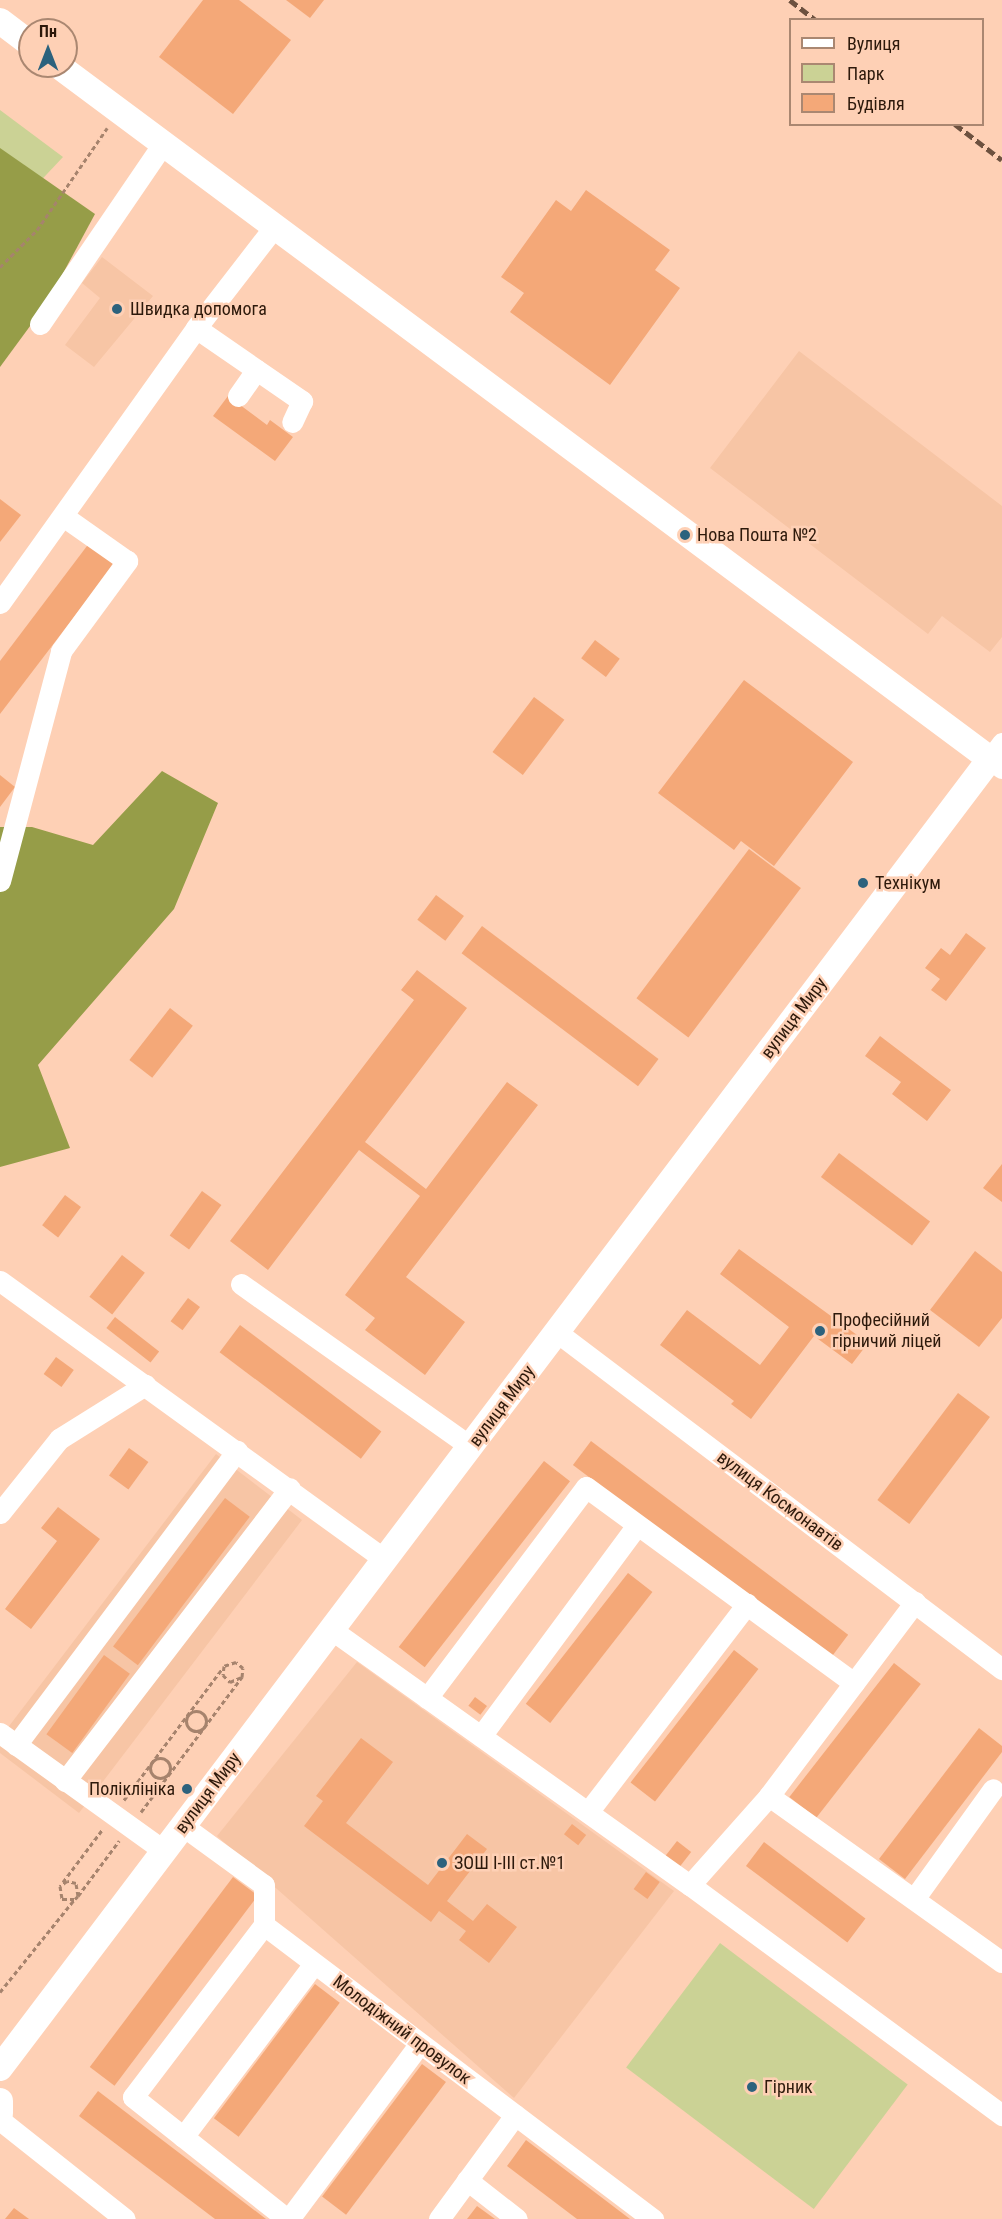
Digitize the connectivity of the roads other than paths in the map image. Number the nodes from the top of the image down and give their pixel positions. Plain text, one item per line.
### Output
1 (0, 21) edge
2 (18, 35) edge
3 (74, 78) edge
4 (162, 145) junction
5 (274, 227) junction
6 (40, 324) dead end
7 (196, 328) junction
8 (256, 370) junction
9 (238, 396) dead end
10 (292, 422) dead end
11 (63, 516) junction
12 (0, 603) edge
13 (998, 757) edge
14 (0, 881) edge
15 (0, 1281) edge
16 (241, 1284) dead end
17 (558, 1333) junction
18 (145, 1385) junction
19 (471, 1448) junction
20 (237, 1451) junction
21 (290, 1488) junction
22 (0, 1514) edge
23 (637, 1525) junction
24 (385, 1560) junction
25 (915, 1602) junction
26 (747, 1604) junction
27 (332, 1630) junction
28 (1002, 1669) edge
29 (854, 1683) junction
30 (428, 1698) junction
31 (482, 1736) junction
32 (8, 1739) edge
33 (65, 1781) junction
34 (999, 1787) edge
35 (770, 1796) junction
36 (588, 1812) junction
37 (183, 1826) junction
38 (164, 1851) junction
39 (690, 1885) junction
40 (914, 1899) junction
41 (264, 1925) junction
42 (1002, 1962) edge
43 (314, 1964) junction
44 (420, 2043) junction
45 (0, 2068) edge
46 (0, 2101) edge
47 (0, 2113) edge
48 (515, 2115) junction
49 (1002, 2115) edge
50 (0, 2120) edge
51 (183, 2137) junction
52 (467, 2180) junction
53 (125, 2219) edge
54 (288, 2219) edge
55 (439, 2219) edge
56 (517, 2219) edge
57 (653, 2219) edge

1 - 2 main road
3 - 4 main road
4 - 5 main road
4 - 6 street
5 - 7 street
5 - 13 main road
7 - 8 street
7 - 11 street
8 - 9 street
8 - 10 street
11 - 12 street
11 - 14 street
13 - 17 main road, вулиця Миру
15 - 18 street
16 - 19 street
17 - 19 main road, вулиця Миру
17 - 25 street, вулиця Космонавтів
18 - 20 street
18 - 22 street
19 - 24 main road, вулиця Миру
20 - 21 street
20 - 32 street
21 - 24 street
21 - 33 street
23 - 26 street
23 - 30 street
23 - 31 street
24 - 27 main road, вулиця Миру
25 - 28 street, вулиця Космонавтів
25 - 29 street
26 - 29 street
26 - 36 street
27 - 30 street
27 - 37 main road, вулиця Миру
29 - 35 street
30 - 31 street
31 - 36 street
32 - 33 street
33 - 38 street
34 - 40 street
35 - 39 street
35 - 40 street
36 - 39 street
37 - 38 main road, вулиця Миру
37 - 41 street
38 - 45 main road, вулиця Миру
39 - 49 street
40 - 42 street
41 - 43 street, Молодіжний провулок
41 - 51 street
43 - 44 street, Молодіжний провулок
43 - 51 street
44 - 48 street, Молодіжний провулок
44 - 54 street
46 - 47 main road
48 - 52 street
48 - 57 street, Молодіжний провулок
50 - 53 street
51 - 54 street
52 - 55 street
52 - 56 street

